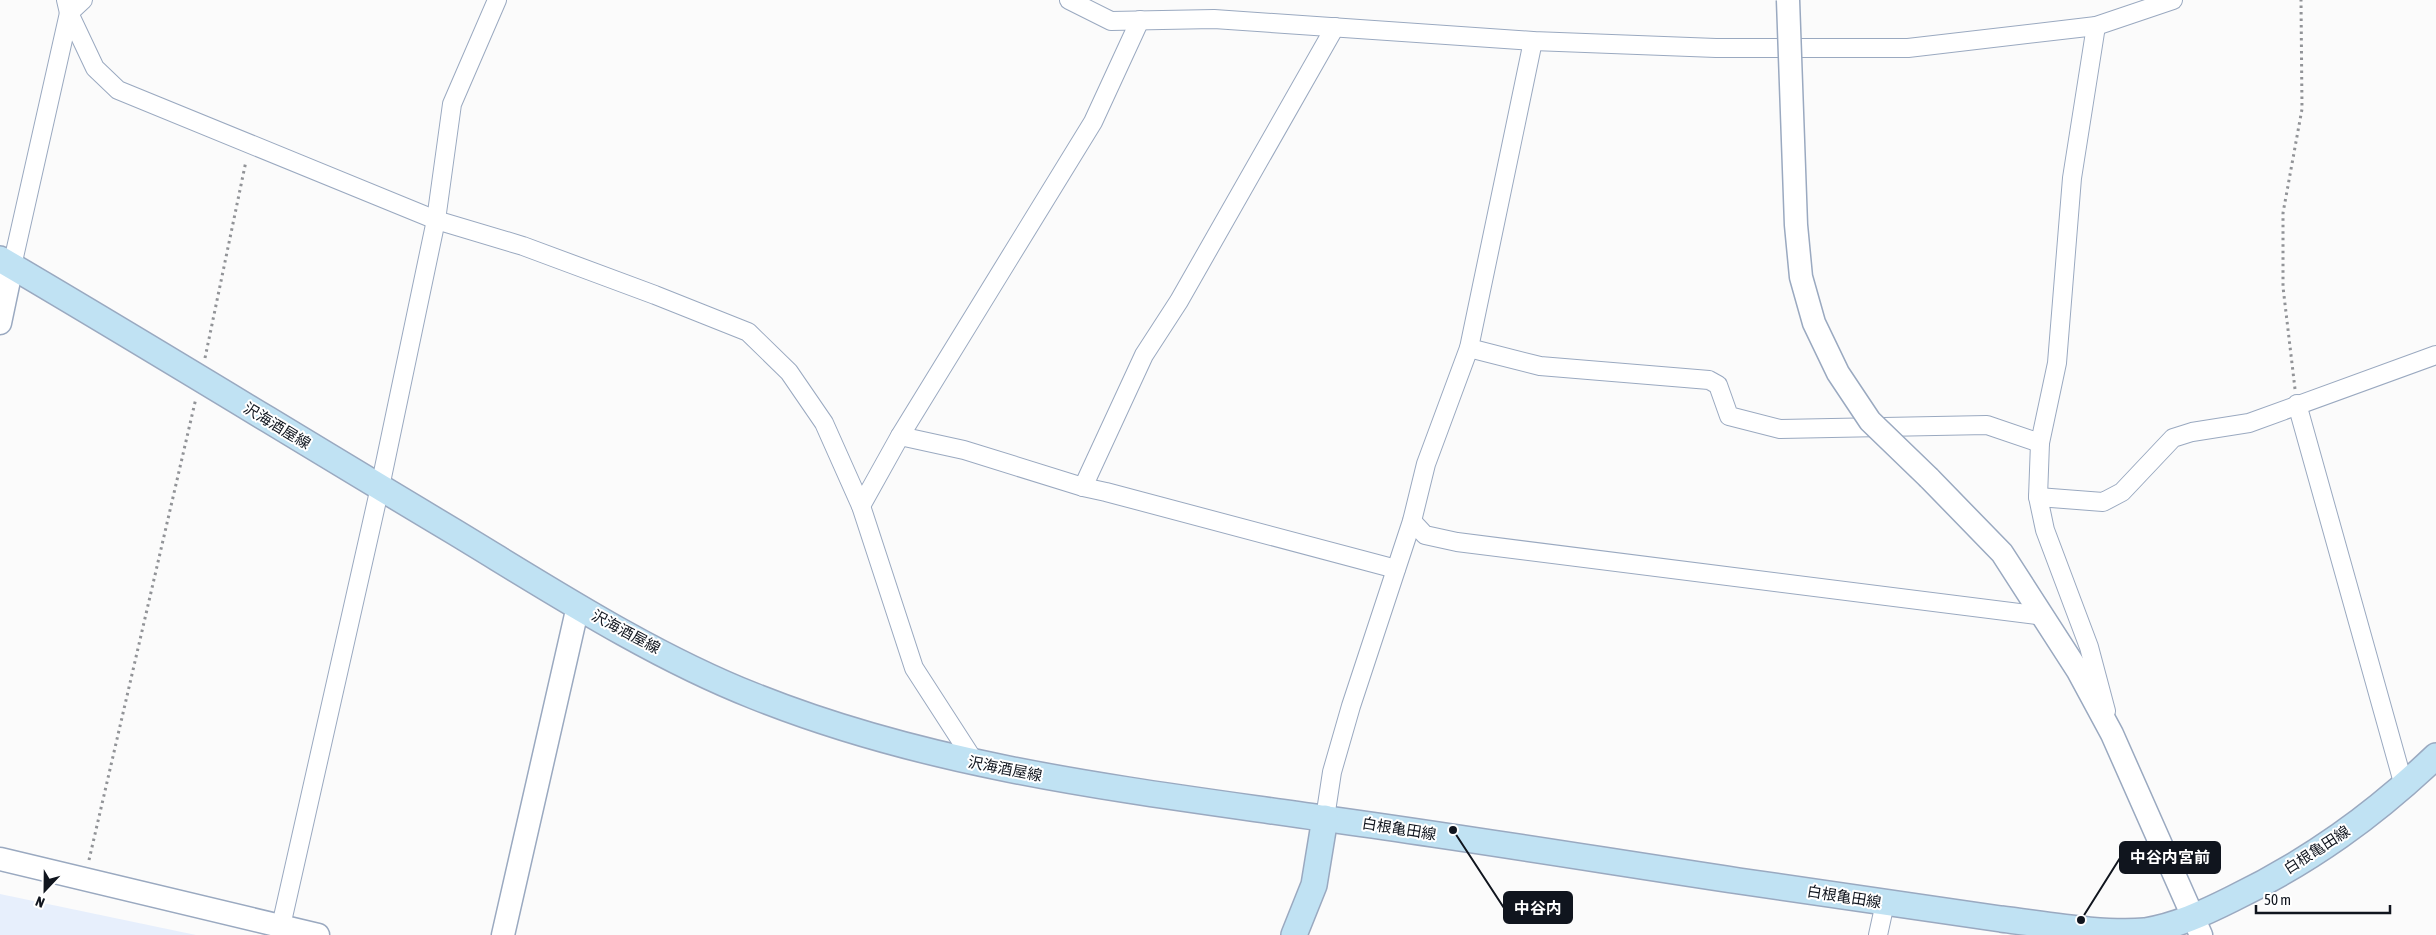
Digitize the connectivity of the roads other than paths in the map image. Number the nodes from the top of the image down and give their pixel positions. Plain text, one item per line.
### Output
1 (83, 0) edge
2 (497, 0) edge
3 (1069, 0) edge
4 (1788, 0) edge
5 (2173, 0) edge
6 (68, 6) edge
7 (1140, 20) junction
8 (2096, 26) junction
9 (1334, 27) junction
10 (1534, 41) junction
11 (436, 220) junction
12 (6, 263) edge
13 (0, 323) edge
14 (1469, 348) junction
15 (2436, 355) edge
16 (2297, 404) junction
17 (900, 436) junction
18 (2040, 443) junction
19 (380, 487) junction
20 (1083, 487) junction
21 (2038, 497) junction
22 (861, 506) junction
23 (1412, 521) junction
24 (1396, 569) junction
25 (578, 606) junction
26 (2044, 616) junction
27 (2112, 734) junction
28 (2436, 756) edge
29 (976, 764) junction
30 (2404, 786) junction
31 (1324, 818) junction
32 (0, 859) edge
33 (1885, 903) junction
34 (282, 926) junction
35 (2197, 926) edge
36 (318, 935) edge
37 (503, 935) edge
38 (1294, 935) edge
39 (1878, 935) edge

1 - 6 street
2 - 11 street
3 - 7 street
4 - 26 street, bridge
5 - 8 street
6 - 11 street
6 - 12 street
7 - 9 street
7 - 17 street
8 - 10 street
8 - 18 street
9 - 10 street
9 - 20 street
10 - 14 street
11 - 19 street
11 - 22 street
12 - 13 street
12 - 19 main road, 沢海酒屋線
14 - 18 street
14 - 23 street
15 - 16 street
16 - 21 street
16 - 30 street
17 - 20 street
17 - 22 street
18 - 21 street
19 - 25 main road, 沢海酒屋線
19 - 34 street
20 - 24 street
21 - 27 street
22 - 29 street
23 - 24 street
23 - 26 street
24 - 31 street
25 - 29 main road, 沢海酒屋線
25 - 37 street
26 - 27 street
27 - 35 street
28 - 30 main road, 白根亀田線
29 - 31 main road, 沢海酒屋線
30 - 35 main road, 白根亀田線
31 - 33 main road, 白根亀田線
31 - 38 main road
32 - 34 street
33 - 35 main road, 白根亀田線
33 - 39 street
34 - 36 street

